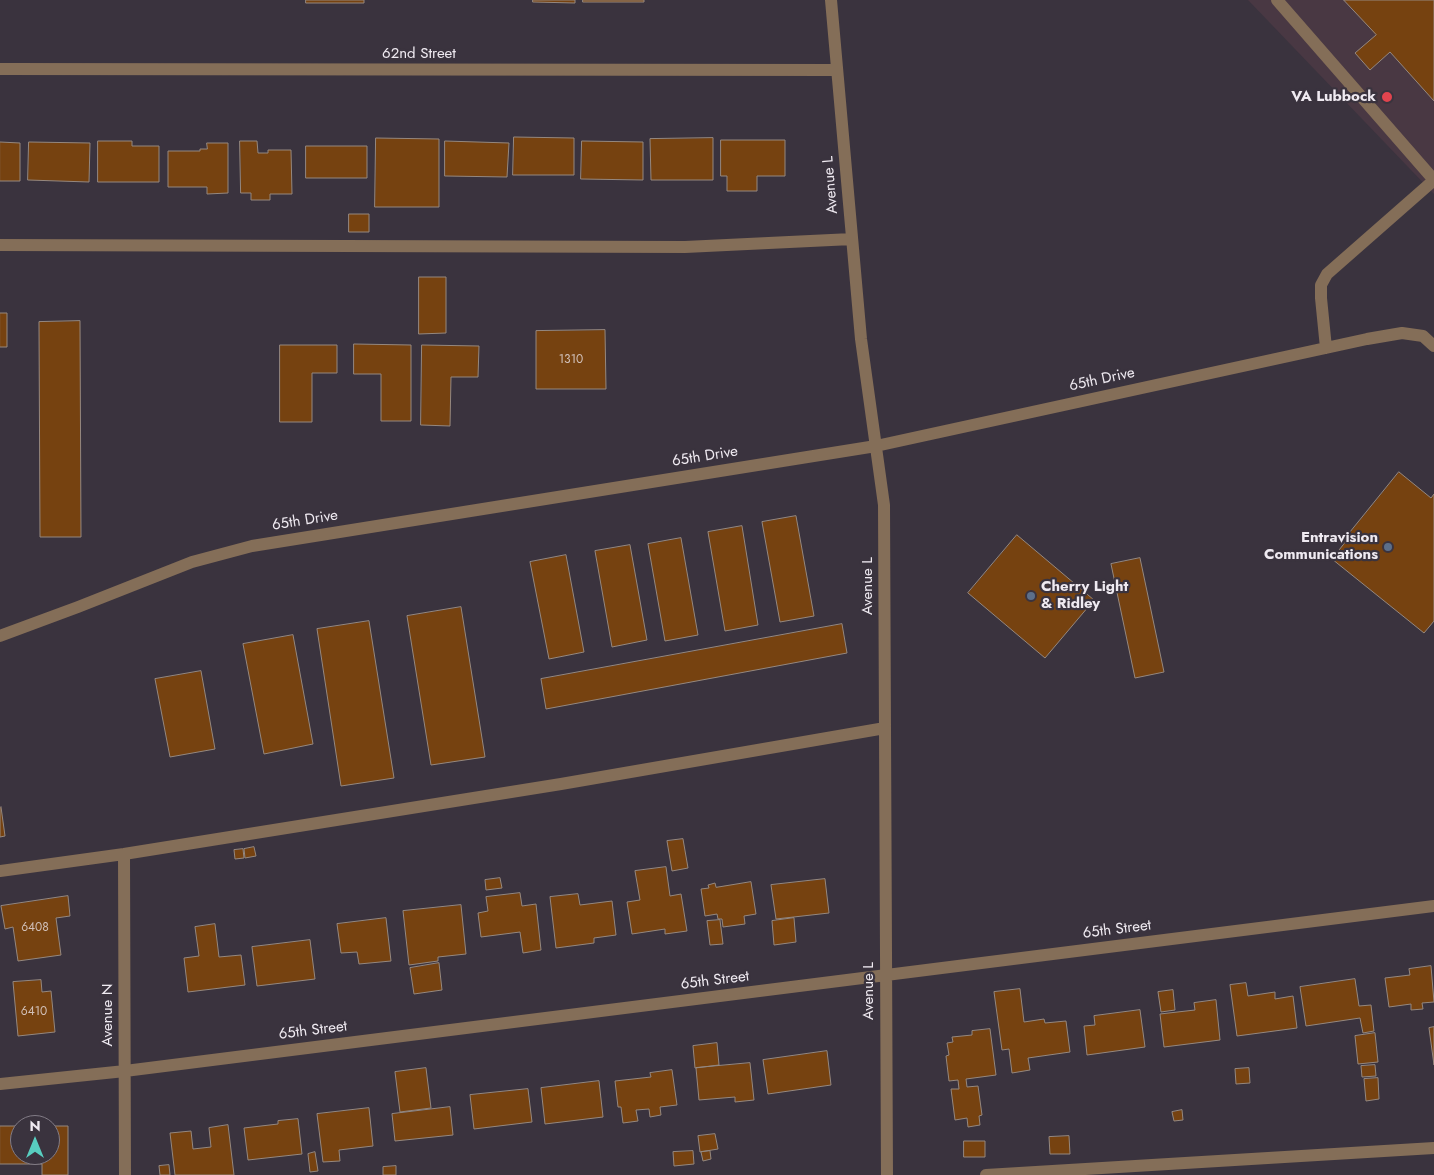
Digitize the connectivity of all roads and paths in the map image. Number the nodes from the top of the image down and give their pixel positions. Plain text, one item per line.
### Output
1 (831, 0) edge
2 (1276, 0) edge
3 (0, 69) edge
4 (837, 70) junction
5 (1434, 180) edge
6 (852, 239) junction
7 (0, 244) edge
8 (1434, 346) edge
9 (1326, 348) junction
10 (876, 446) junction
11 (0, 636) edge
12 (885, 728) junction
13 (124, 854) junction
14 (0, 872) edge
15 (1434, 906) edge
16 (885, 976) junction
17 (125, 1071) junction
18 (0, 1084) edge
19 (1434, 1148) edge
20 (124, 1175) edge
21 (887, 1175) edge
22 (986, 1175) edge

1 - 4 street, Avenue L
2 - 5 street
3 - 4 street, 62nd Street
4 - 6 street, Avenue L
5 - 9 street
6 - 7 street
6 - 10 street, Avenue L
8 - 9 street, 65th Drive
9 - 10 street, 65th Drive
10 - 11 street, 65th Drive
10 - 12 street, Avenue L
12 - 13 street
12 - 16 street, Avenue L
13 - 14 street
13 - 17 street, Avenue N
15 - 16 street, 65th Street
16 - 17 street, 65th Street
16 - 21 street, Avenue L
17 - 18 street, 65th Street
17 - 20 street, Avenue N
19 - 22 street

